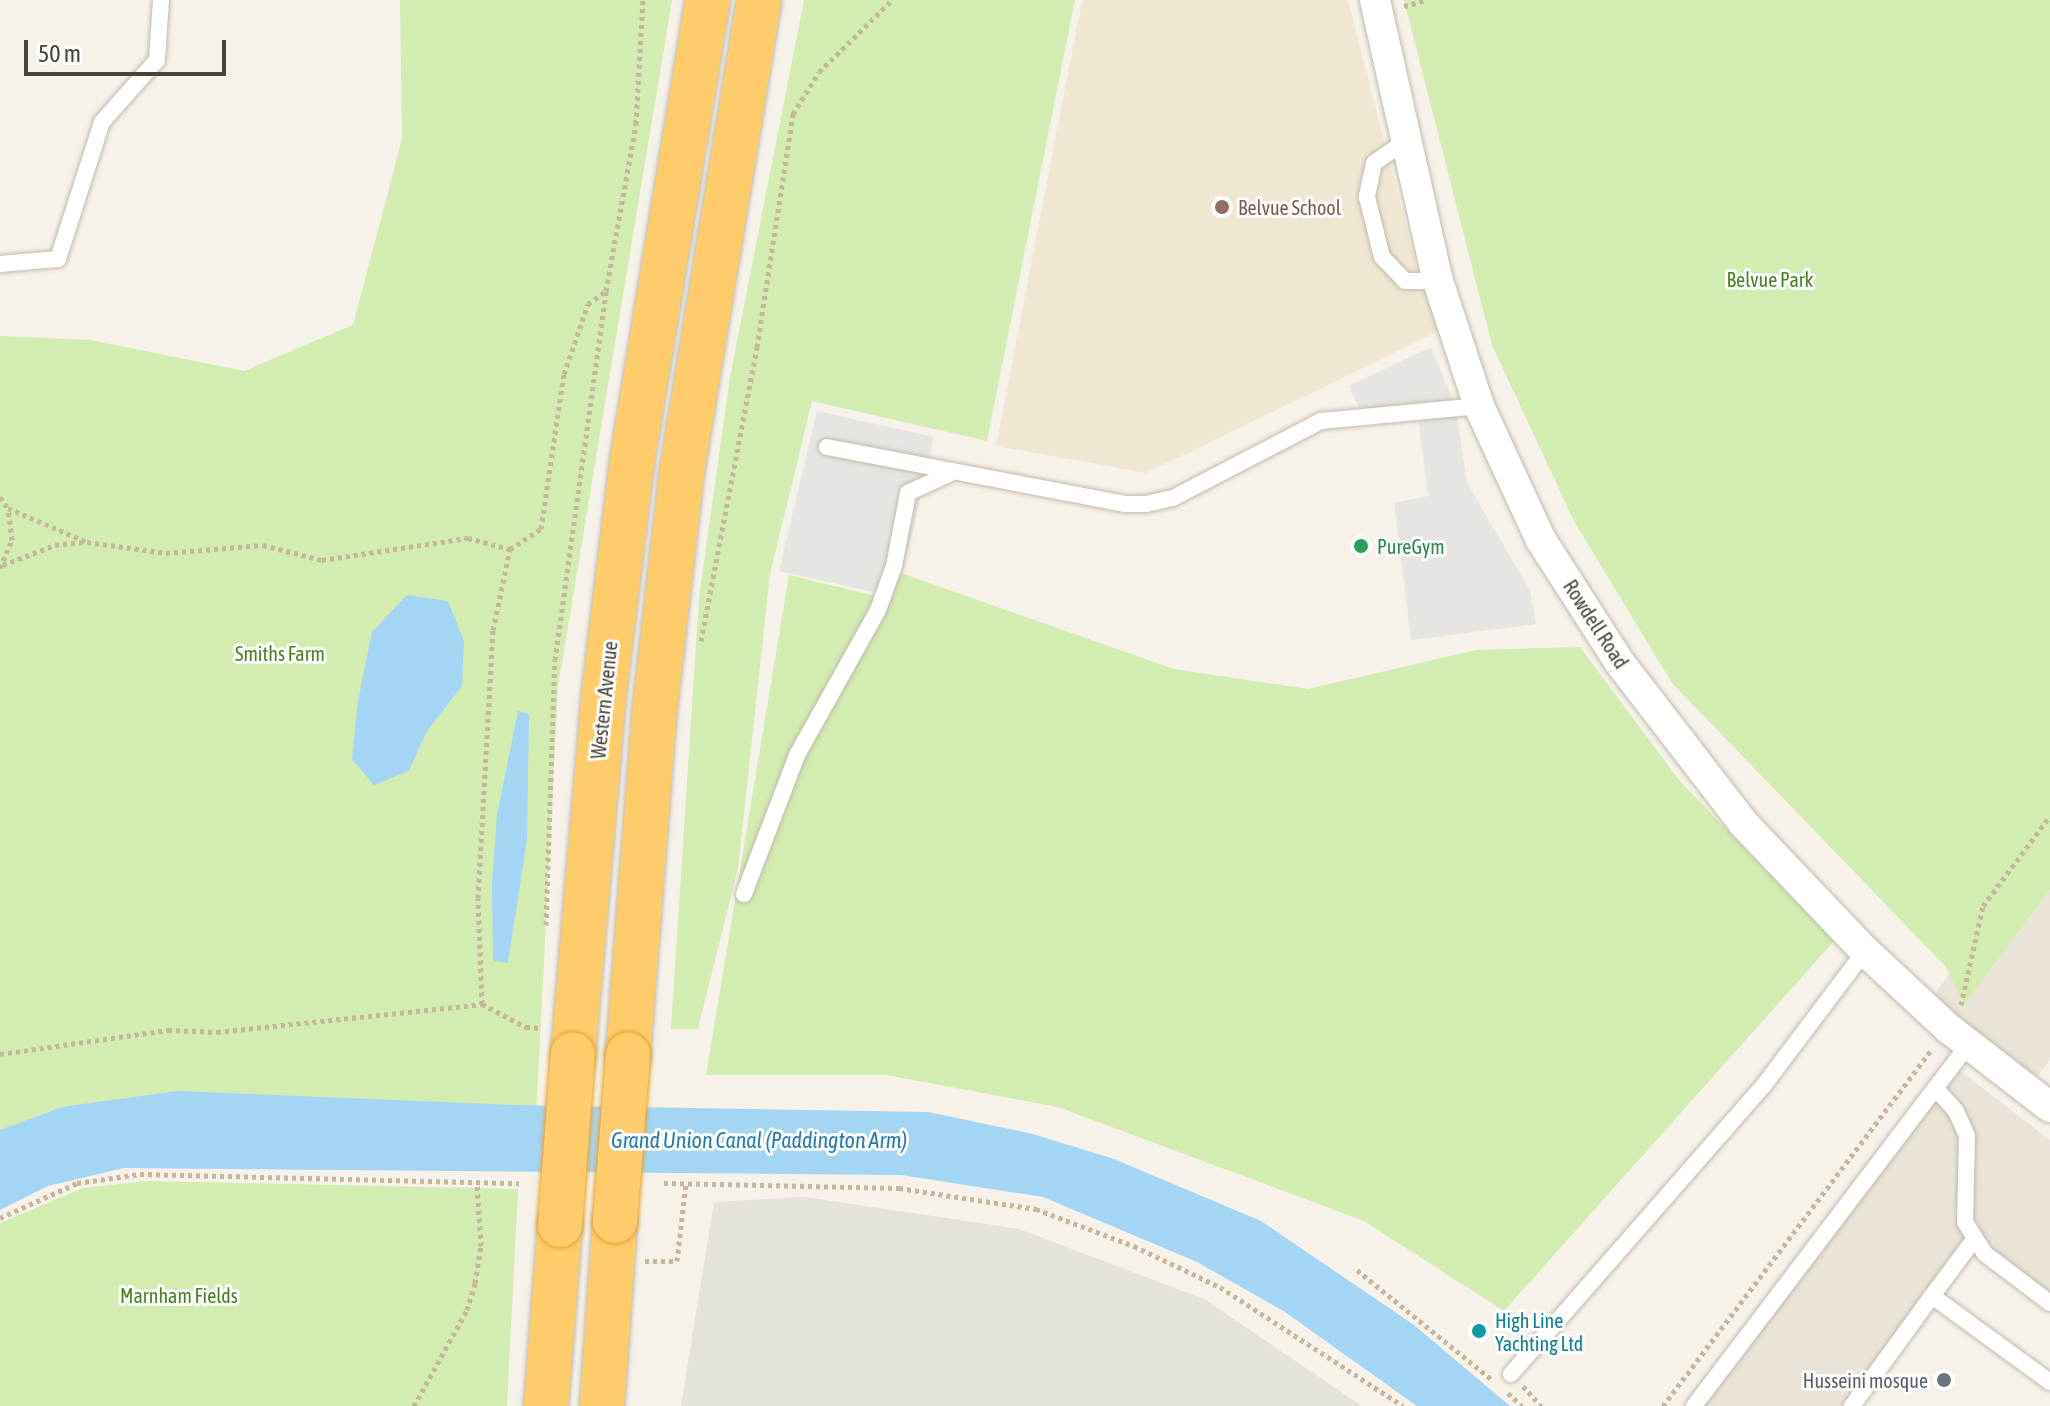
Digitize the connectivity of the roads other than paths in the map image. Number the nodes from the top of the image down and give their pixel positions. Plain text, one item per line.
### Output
1 (161, 0) edge
2 (1383, 4) edge
3 (706, 9) edge
4 (756, 13) edge
5 (1407, 140) junction
6 (0, 264) edge
7 (1438, 281) junction
8 (1479, 406) junction
9 (827, 447) dead end
10 (951, 473) junction
11 (744, 894) dead end
12 (1865, 951) junction
13 (1969, 1044) junction
14 (1937, 1090) junction
15 (2050, 1107) edge
16 (1975, 1238) junction
17 (1932, 1296) junction
18 (2050, 1303) edge
19 (1511, 1374) dead end
20 (2050, 1382) edge
21 (546, 1406) edge
22 (602, 1406) edge
23 (1694, 1406) edge
24 (1852, 1406) edge

1 - 6 lane
2 - 5 street, Rowdell Road
3 - 21 highway, Western Avenue, bridge
4 - 22 highway, bridge
5 - 7 street, Rowdell Road
5 - 7 lane
7 - 8 street, Rowdell Road
8 - 10 lane
8 - 12 street, Rowdell Road
9 - 10 lane
10 - 11 lane
12 - 13 street, Rowdell Road
12 - 19 lane
13 - 14 lane
13 - 15 street, Rowdell Road
14 - 16 lane
14 - 23 lane
16 - 17 lane
16 - 18 lane
17 - 20 lane
17 - 24 lane

